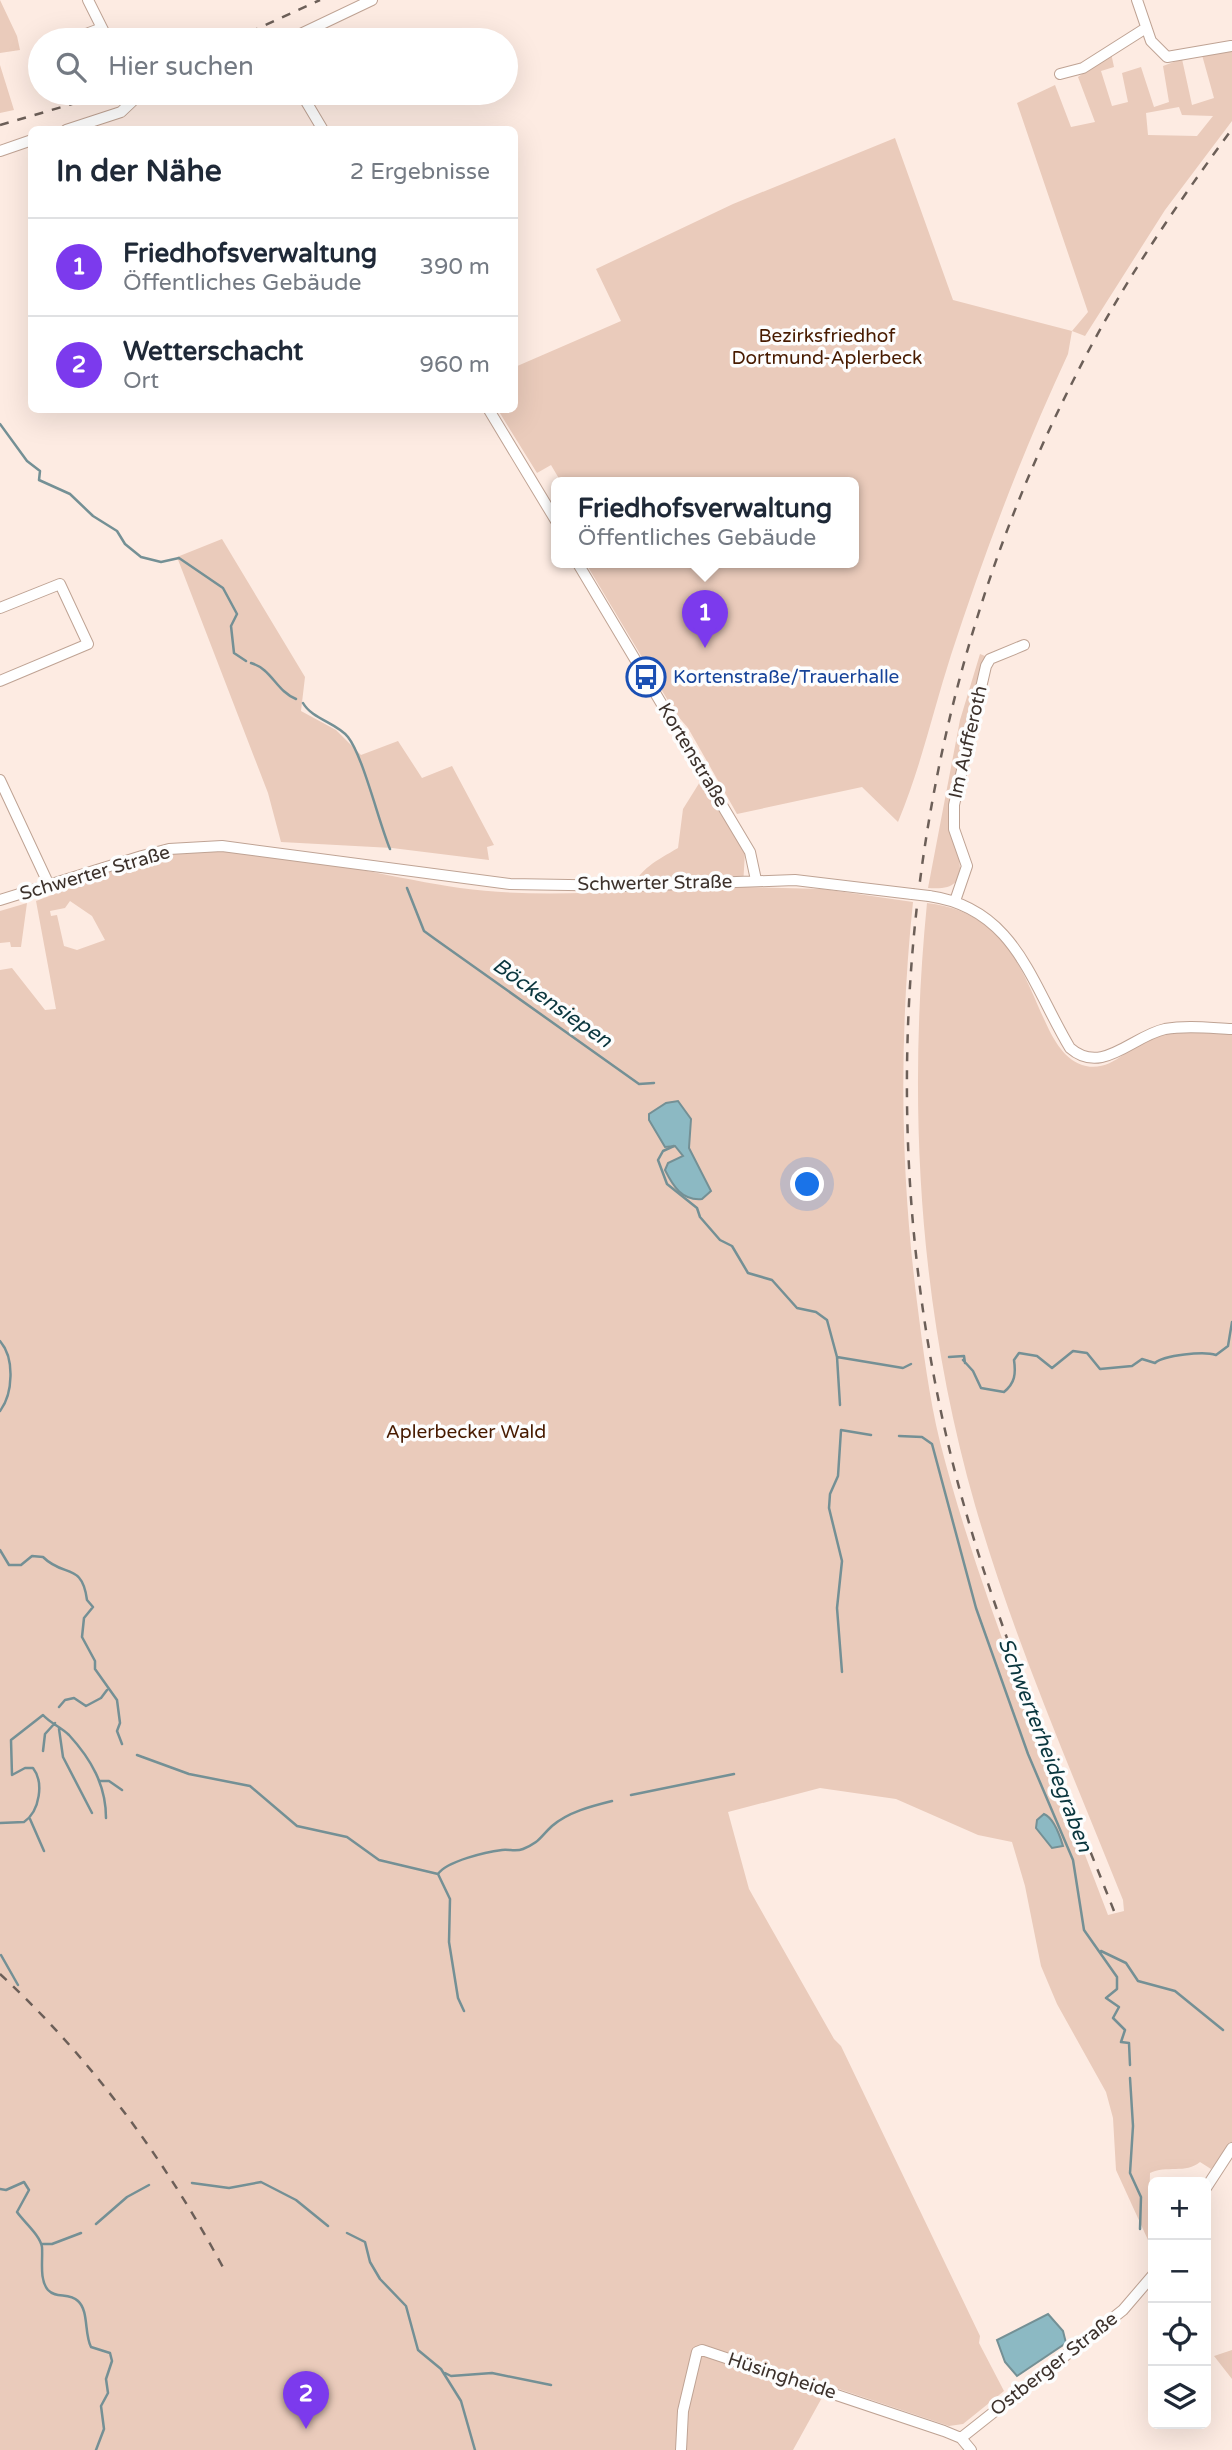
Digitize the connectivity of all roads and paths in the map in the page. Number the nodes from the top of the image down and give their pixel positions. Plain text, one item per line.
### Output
1 (88, 0) edge
2 (372, 0) edge
3 (1138, 0) edge
4 (1146, 27) junction
5 (102, 28) edge
6 (313, 28) edge
7 (1231, 46) edge
8 (1060, 74) dead end
9 (128, 105) edge
10 (308, 105) edge
11 (78, 126) edge
12 (321, 126) edge
13 (28, 141) edge
14 (0, 151) edge
15 (491, 413) edge
16 (551, 513) edge
17 (581, 568) edge
18 (0, 608) edge
19 (1024, 645) dead end
20 (0, 681) edge
21 (0, 780) edge
22 (756, 880) junction
23 (49, 885) junction
24 (0, 900) edge
25 (955, 901) junction
26 (1232, 1029) edge
27 (1232, 2148) edge
28 (1211, 2180) edge
29 (1148, 2282) edge
30 (961, 2438) junction
31 (681, 2450) edge
32 (971, 2450) edge

1 - 5 street
2 - 6 street
3 - 4 street
4 - 7 street
4 - 8 street
9 - 11 street
10 - 12 street
13 - 14 street
15 - 16 street
17 - 22 street, Kortenstraße
18 - 20 street
19 - 25 street, Im Aufferoth
21 - 23 street
22 - 23 street, Schwerter Straße
22 - 25 street, Schwerter Straße, bridge
23 - 24 street, Schwerter Straße
25 - 26 street, Schwerter Straße
27 - 28 street
29 - 30 street, Ostberger Straße
30 - 31 street, Hüsingheide
30 - 32 street

